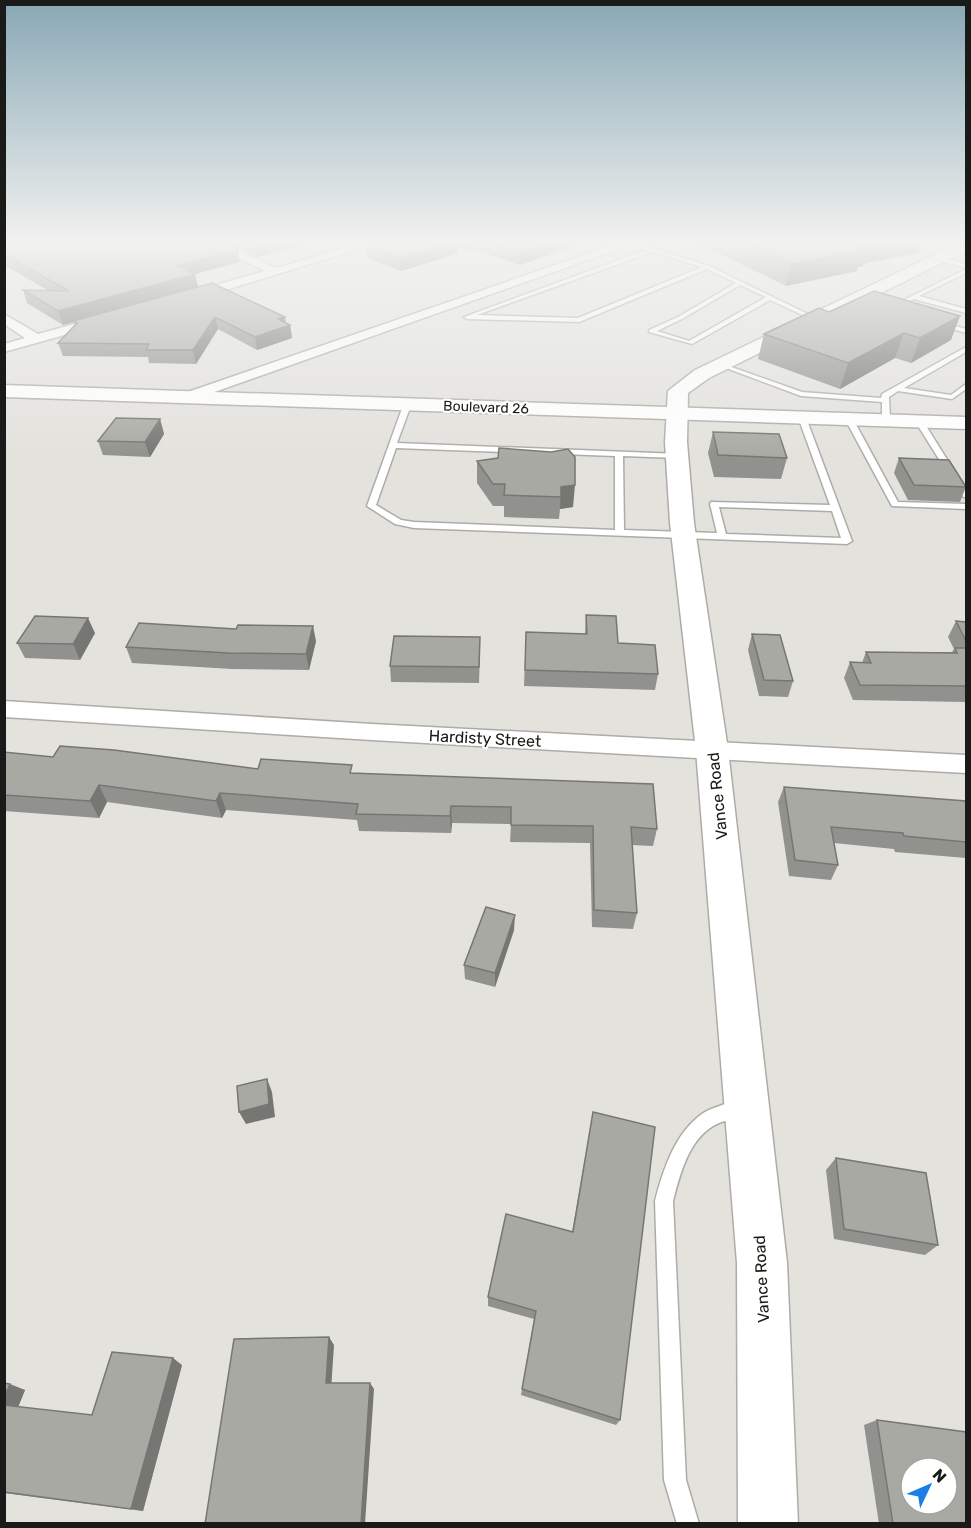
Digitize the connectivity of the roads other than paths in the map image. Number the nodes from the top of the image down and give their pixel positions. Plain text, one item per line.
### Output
1 (424, 315) edge
2 (472, 315) edge
3 (590, 315) edge
4 (685, 315) edge
5 (739, 315) edge
6 (807, 315) edge
7 (823, 315) edge
8 (116, 317) edge
9 (4, 318) edge
10 (815, 319) junction
11 (934, 321) edge
12 (966, 331) edge
13 (36, 339) junction
14 (4, 348) edge
15 (966, 349) edge
16 (721, 365) junction
17 (966, 386) edge
18 (898, 389) junction
19 (4, 392) edge
20 (187, 398) junction
21 (407, 405) junction
22 (886, 410) junction
23 (677, 413) junction
24 (802, 417) junction
25 (849, 419) junction
26 (919, 421) junction
27 (966, 423) edge
28 (392, 446) junction
29 (619, 454) junction
30 (677, 456) junction
31 (966, 496) edge
32 (966, 507) edge
33 (835, 508) junction
34 (620, 533) junction
35 (703, 536) junction
36 (4, 709) edge
37 (712, 750) junction
38 (966, 764) edge
39 (748, 1113) junction
40 (688, 1524) edge
41 (768, 1524) edge

1 - 20 street
2 - 3 lane
4 - 5 lane
6 - 10 lane
7 - 10 street, Vance Road
8 - 13 street
9 - 13 street
10 - 16 street, Vance Road
11 - 12 lane
13 - 14 street
15 - 18 lane
16 - 22 lane
16 - 23 street, Vance Road
17 - 18 lane
18 - 22 lane
19 - 20 street, Boulevard 26
20 - 21 street, Boulevard 26
21 - 23 street, Boulevard 26
21 - 28 lane
22 - 25 street, Boulevard 26
22 - 26 street, Boulevard 26
23 - 24 street, Boulevard 26
23 - 30 street, Vance Road
24 - 25 street, Boulevard 26
24 - 33 lane
25 - 32 lane
26 - 27 street, Boulevard 26
26 - 31 lane
28 - 29 lane
28 - 34 lane
29 - 30 lane
29 - 34 lane
30 - 35 street, Vance Road
33 - 35 lane
33 - 35 lane
34 - 35 lane
35 - 37 street, Vance Road
36 - 37 street, Hardisty Street
37 - 38 street, Hardisty Street
37 - 39 street, Vance Road
39 - 40 lane
39 - 41 street, Vance Road

